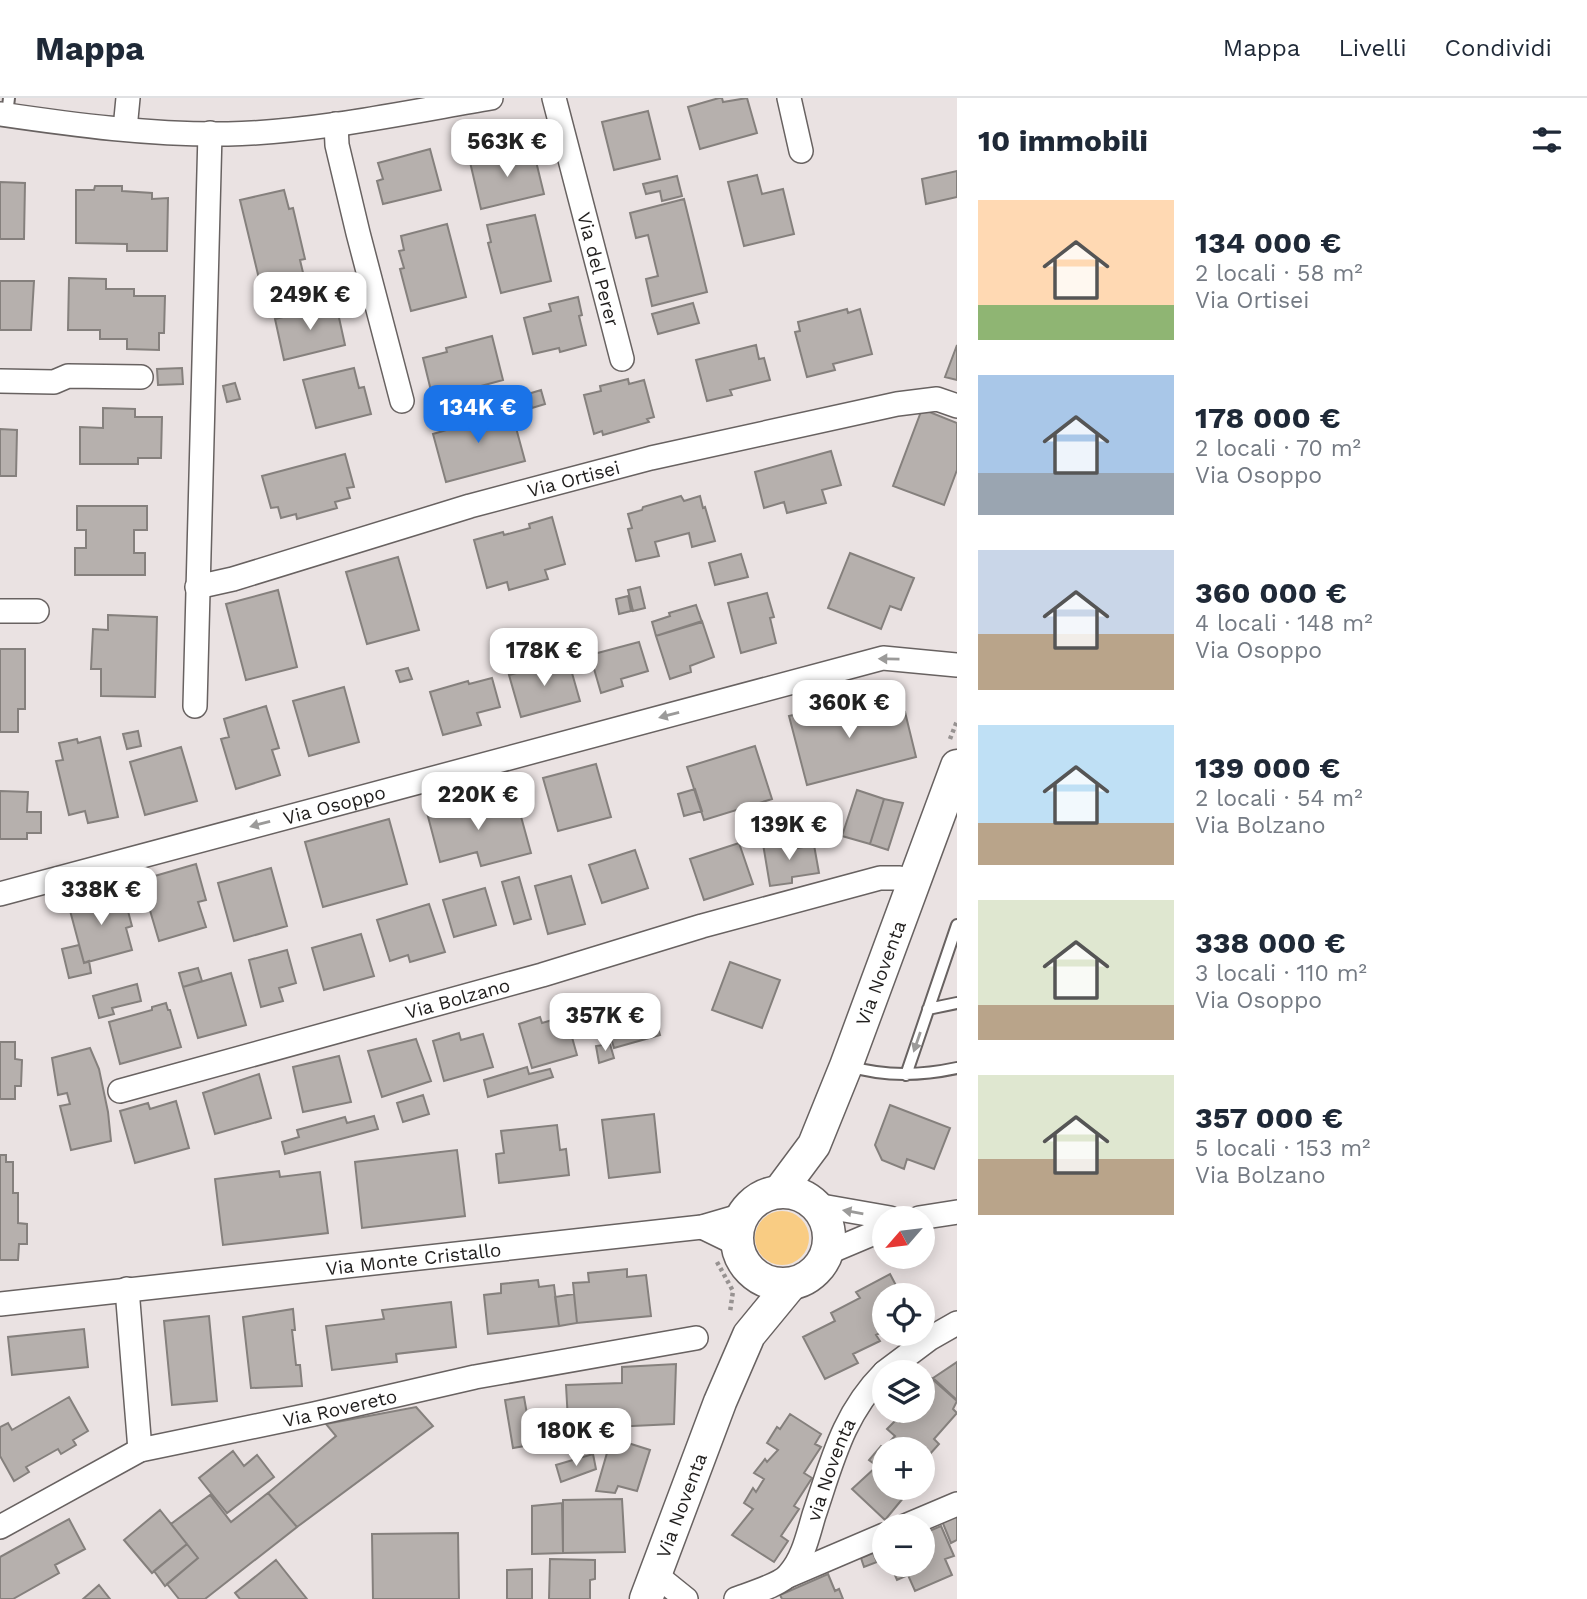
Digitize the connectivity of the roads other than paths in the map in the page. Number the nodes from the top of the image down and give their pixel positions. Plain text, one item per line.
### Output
1 (128, 98) edge
2 (491, 98) edge
3 (554, 98) edge
4 (789, 98) edge
5 (5, 109) edge
6 (336, 124) junction
7 (125, 129) junction
8 (210, 133) junction
9 (801, 150) dead end
10 (622, 359) dead end
11 (141, 377) dead end
12 (0, 381) edge
13 (402, 401) dead end
14 (957, 406) edge
15 (197, 587) junction
16 (0, 611) edge
17 (37, 611) dead end
18 (957, 665) edge
19 (195, 706) dead end
20 (957, 766) edge
21 (951, 803) edge
22 (915, 882) junction
23 (0, 894) edge
24 (957, 925) edge
25 (955, 938) edge
26 (957, 1003) edge
27 (928, 1010) junction
28 (846, 1066) junction
29 (957, 1068) edge
30 (906, 1075) junction
31 (120, 1091) dead end
32 (814, 1145) junction
33 (779, 1192) junction
34 (814, 1203) junction
35 (957, 1212) edge
36 (872, 1214) edge
37 (935, 1215) edge
38 (740, 1229) junction
39 (872, 1234) edge
40 (827, 1253) junction
41 (752, 1272) junction
42 (791, 1284) junction
43 (127, 1289) junction
44 (0, 1304) edge
45 (957, 1323) edge
46 (749, 1335) junction
47 (696, 1338) dead end
48 (900, 1360) edge
49 (872, 1386) edge
50 (140, 1450) junction
51 (957, 1504) edge
52 (933, 1514) edge
53 (0, 1527) edge
54 (872, 1540) edge
55 (788, 1576) junction
56 (651, 1587) edge
57 (687, 1599) edge
58 (736, 1599) edge

1 - 7 street
2 - 6 street
3 - 10 street, Via del Perer
4 - 9 street
5 - 7 street
6 - 8 street
6 - 13 street
7 - 8 street
8 - 15 street
11 - 12 street
14 - 15 street, Via Ortisei
15 - 19 street
16 - 17 street
18 -> 23 street, Via Osoppo
20 - 21 street, Via Noventa
21 - 22 street, Via Noventa
22 - 28 street, Via Noventa
22 - 31 street, Via Bolzano
24 - 25 lane
25 - 27 lane
26 - 27 lane
27 -> 30 lane
28 - 30 lane
28 - 32 street, Via Noventa
29 - 30 lane
32 - 33 street, Via Noventa
32 - 34 street, Via Noventa
33 - 34 street
33 - 38 street
36 -> 34 street
34 - 40 street
35 - 37 street
38 - 41 street
38 - 43 street, Via Monte Cristallo
39 - 40 street
40 - 42 street
41 - 42 street
41 - 46 street, Via Noventa
42 - 46 street, Via Noventa
43 - 44 street, Via Monte Cristallo
43 - 50 street
45 - 48 street, via Noventa
46 - 56 street, Via Noventa
47 - 50 street, Via Rovereto
49 - 55 street, via Noventa
50 - 53 street, Via Rovereto
51 - 52 street
54 - 55 street
55 - 58 street
56 - 57 street, via Noventa

